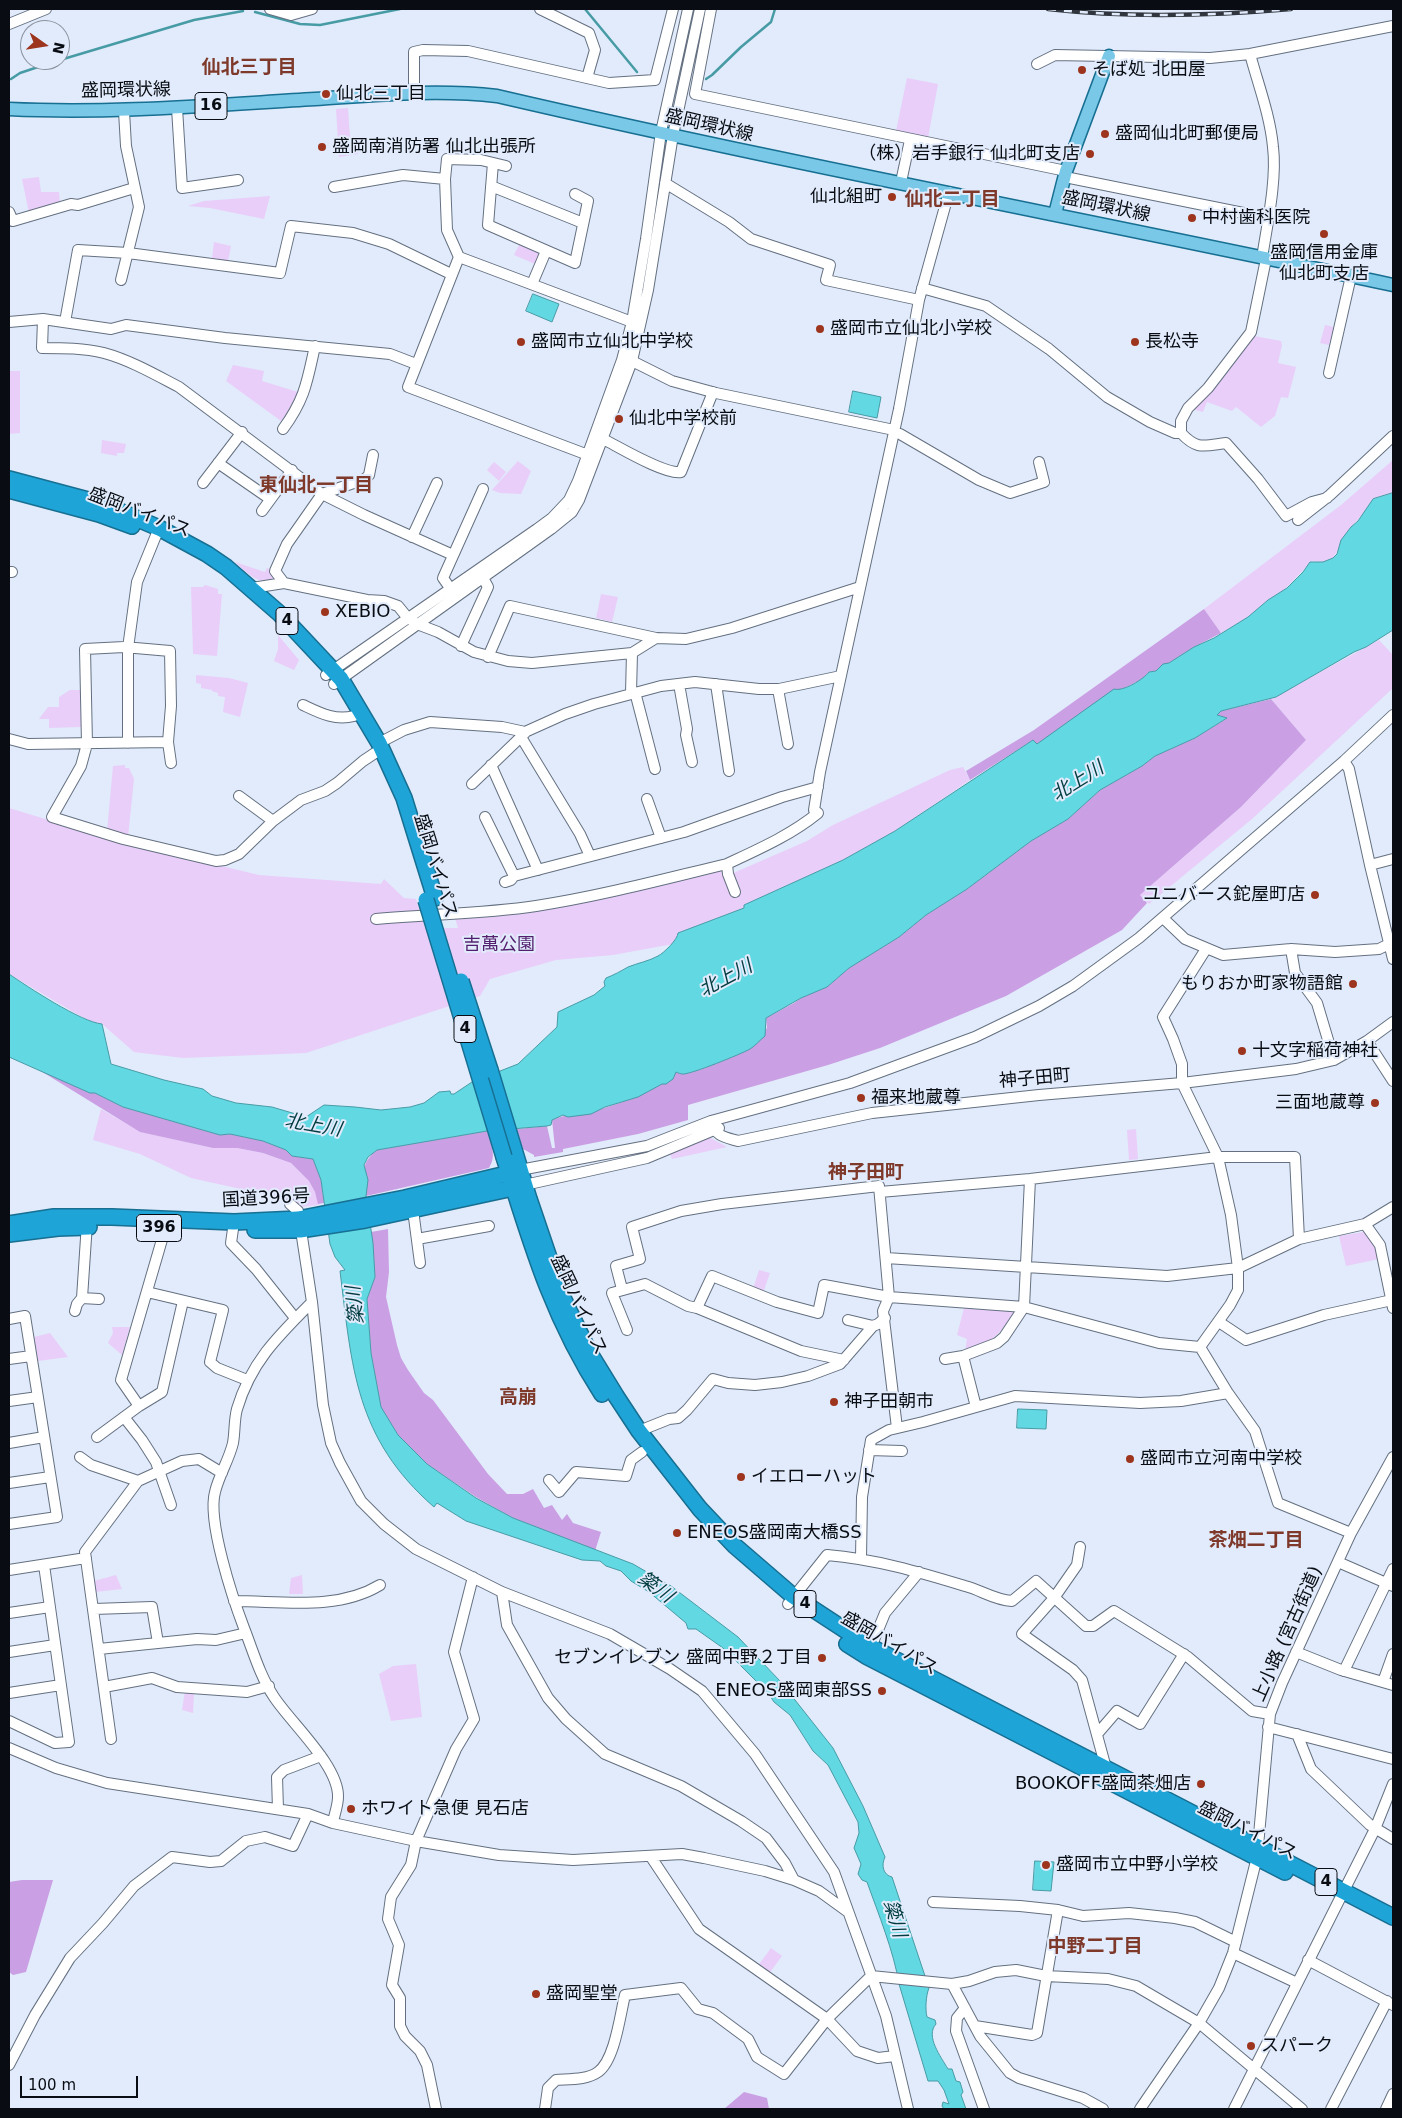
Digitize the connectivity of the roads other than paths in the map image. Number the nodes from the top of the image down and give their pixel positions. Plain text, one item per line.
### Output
1 (46, 9) edge
2 (270, 9) edge
3 (312, 9) edge
4 (540, 9) edge
5 (673, 9) edge
6 (688, 9) edge
7 (700, 9) edge
8 (711, 9) edge
9 (9, 24) edge
10 (1393, 26) edge
11 (662, 54) junction
12 (1250, 54) junction
13 (1109, 56) junction
14 (688, 64) junction
15 (1037, 64) dead end
16 (675, 65) junction
17 (700, 67) junction
18 (587, 78) junction
19 (414, 93) junction
20 (9, 108) edge
21 (177, 108) junction
22 (124, 111) junction
23 (667, 134) junction
24 (910, 140) junction
25 (493, 163) junction
26 (506, 166) dead end
27 (1065, 174) junction
28 (445, 179) junction
29 (238, 180) dead end
30 (665, 182) junction
31 (901, 182) junction
32 (492, 186) junction
33 (334, 187) dead end
34 (134, 188) junction
35 (948, 192) junction
36 (575, 194) dead end
37 (9, 212) edge
38 (1055, 214) junction
39 (1268, 218) junction
40 (583, 223) junction
41 (546, 250) junction
42 (128, 253) junction
43 (459, 257) junction
44 (1264, 258) junction
45 (451, 274) junction
46 (1351, 276) junction
47 (121, 280) dead end
48 (532, 284) junction
49 (1393, 285) edge
50 (922, 288) junction
51 (919, 300) junction
52 (43, 319) junction
53 (9, 322) edge
54 (65, 322) junction
55 (632, 322) junction
56 (315, 346) junction
57 (632, 361) junction
58 (416, 364) junction
59 (1329, 373) dead end
60 (713, 392) junction
61 (283, 429) dead end
62 (894, 431) junction
63 (242, 432) junction
64 (1180, 433) junction
65 (1393, 436) edge
66 (603, 439) junction
67 (373, 455) dead end
68 (588, 455) junction
69 (1039, 462) dead end
70 (218, 463) junction
71 (292, 470) junction
72 (9, 479) edge
73 (437, 482) dead end
74 (203, 483) dead end
75 (483, 489) dead end
76 (9, 490) edge
77 (322, 494) junction
78 (1326, 498) junction
79 (270, 499) junction
80 (262, 511) dead end
81 (1298, 520) dead end
82 (157, 531) junction
83 (412, 537) junction
84 (453, 555) junction
85 (483, 578) junction
86 (284, 583) junction
87 (860, 587) junction
88 (252, 588) junction
89 (450, 588) junction
90 (407, 617) junction
91 (417, 624) junction
92 (656, 638) junction
93 (461, 646) junction
94 (128, 648) junction
95 (632, 653) junction
96 (488, 657) junction
97 (840, 676) junction
98 (334, 677) junction
99 (679, 684) junction
100 (716, 684) junction
101 (778, 689) junction
102 (633, 693) junction
103 (303, 705) dead end
104 (1393, 715) edge
105 (354, 716) junction
106 (523, 735) junction
107 (9, 739) edge
108 (168, 742) junction
109 (128, 743) junction
110 (87, 744) junction
111 (788, 744) dead end
112 (377, 748) junction
113 (1344, 761) junction
114 (692, 762) dead end
115 (171, 763) dead end
116 (491, 765) junction
117 (655, 769) dead end
118 (729, 771) dead end
119 (472, 784) dead end
120 (818, 787) junction
121 (239, 796) dead end
122 (647, 799) dead end
123 (485, 817) dead end
124 (273, 821) junction
125 (661, 838) junction
126 (590, 856) junction
127 (1393, 859) edge
128 (727, 864) junction
129 (1370, 865) junction
130 (538, 870) junction
131 (514, 876) junction
132 (505, 882) dead end
133 (735, 892) dead end
134 (1163, 918) junction
135 (376, 919) dead end
136 (1206, 949) junction
137 (1291, 949) junction
138 (1392, 950) edge
139 (1393, 1022) edge
140 (1367, 1041) junction
141 (1334, 1060) junction
142 (1393, 1081) edge
143 (1182, 1083) junction
144 (712, 1126) junction
145 (1218, 1157) junction
146 (517, 1179) junction
147 (1030, 1180) junction
148 (880, 1192) junction
149 (290, 1204) dead end
150 (408, 1206) junction
151 (1393, 1207) edge
152 (88, 1222) junction
153 (9, 1224) edge
154 (167, 1224) junction
155 (304, 1224) junction
156 (1366, 1224) junction
157 (233, 1226) junction
158 (489, 1226) dead end
159 (9, 1234) edge
160 (417, 1239) junction
161 (1299, 1239) junction
162 (886, 1258) junction
163 (420, 1263) dead end
164 (1027, 1266) junction
165 (1238, 1268) junction
166 (622, 1289) junction
167 (147, 1292) junction
168 (889, 1297) junction
169 (82, 1298) junction
170 (99, 1299) dead end
171 (183, 1301) junction
172 (312, 1302) junction
173 (1393, 1304) edge
174 (1024, 1307) junction
175 (698, 1308) junction
176 (76, 1311) dead end
177 (295, 1318) junction
178 (885, 1318) junction
179 (9, 1319) edge
180 (848, 1320) dead end
181 (1219, 1322) junction
182 (873, 1326) junction
183 (627, 1330) dead end
184 (1200, 1347) junction
185 (31, 1356) junction
186 (963, 1356) junction
187 (9, 1359) edge
188 (844, 1360) junction
189 (946, 1360) dead end
190 (248, 1380) junction
191 (1228, 1393) junction
192 (38, 1397) junction
193 (9, 1401) edge
194 (139, 1406) junction
195 (976, 1407) junction
196 (124, 1417) junction
197 (897, 1428) junction
198 (639, 1431) junction
199 (44, 1437) junction
200 (97, 1437) dead end
201 (9, 1442) edge
202 (869, 1450) junction
203 (902, 1451) dead end
204 (642, 1452) junction
205 (80, 1457) dead end
206 (1393, 1457) edge
207 (1390, 1470) edge
208 (158, 1471) junction
209 (222, 1473) junction
210 (50, 1477) junction
211 (550, 1480) dead end
212 (138, 1481) junction
213 (9, 1483) edge
214 (171, 1505) dead end
215 (9, 1524) edge
216 (1351, 1533) junction
217 (1080, 1547) dead end
218 (86, 1558) junction
219 (861, 1558) junction
220 (1338, 1562) junction
221 (44, 1565) junction
222 (1393, 1569) edge
223 (9, 1570) edge
224 (920, 1572) junction
225 (473, 1578) junction
226 (1390, 1584) edge
227 (380, 1585) dead end
228 (502, 1592) junction
229 (1054, 1598) junction
230 (790, 1600) junction
231 (234, 1601) junction
232 (50, 1606) junction
233 (94, 1609) junction
234 (9, 1613) edge
235 (246, 1633) junction
236 (158, 1643) junction
237 (55, 1645) junction
238 (871, 1647) junction
239 (99, 1649) junction
240 (9, 1652) edge
241 (1296, 1652) junction
242 (1184, 1654) junction
243 (1393, 1654) edge
244 (1344, 1671) junction
245 (1382, 1682) junction
246 (61, 1685) junction
247 (1393, 1685) edge
248 (268, 1686) junction
249 (104, 1687) junction
250 (9, 1693) edge
251 (1270, 1714) junction
252 (9, 1721) edge
253 (1268, 1727) junction
254 (1098, 1733) junction
255 (1297, 1734) junction
256 (111, 1739) dead end
257 (9, 1748) edge
258 (321, 1756) junction
259 (1393, 1759) edge
260 (1106, 1768) junction
261 (1393, 1784) edge
262 (278, 1809) junction
263 (308, 1814) junction
264 (333, 1823) junction
265 (1375, 1829) junction
266 (1393, 1839) edge
267 (416, 1841) junction
268 (1258, 1852) junction
269 (651, 1857) junction
270 (794, 1880) junction
271 (1341, 1895) junction
272 (933, 1902) dead end
273 (1058, 1910) junction
274 (848, 1912) junction
275 (1393, 1917) edge
276 (1393, 1928) edge
277 (1236, 1942) junction
278 (1233, 1953) junction
279 (1308, 1960) junction
280 (872, 1976) junction
281 (1046, 1976) junction
282 (1297, 1983) junction
283 (952, 1984) junction
284 (1390, 2003) edge
285 (965, 2008) junction
286 (827, 2019) junction
287 (1199, 2022) junction
288 (975, 2026) junction
289 (895, 2056) junction
290 (9, 2065) edge
291 (1254, 2070) junction
292 (1393, 2094) edge
293 (1146, 2107) edge
294 (436, 2109) edge
295 (545, 2109) edge
296 (908, 2109) edge
297 (984, 2109) edge
298 (1103, 2109) edge
299 (1234, 2109) edge
300 (1302, 2109) edge
301 (1330, 2109) edge
302 (1386, 2109) edge

1 - 9 street
2 - 3 street
4 - 18 street
5 - 11 street
6 - 16 street
7 - 14 street
8 - 17 street
10 - 12 street
11 - 16 street
11 - 18 street
12 - 13 street
12 - 39 street
13 - 15 street
13 - 27 main road
14 - 17 street
14 - 23 street
16 - 23 street
17 - 24 street
18 - 19 street
19 - 21 main road, 盛岡環状線 / 16
19 - 23 main road, 盛岡環状線 / 16
20 - 22 main road, 盛岡環状線 / 16
21 - 22 main road, 盛岡環状線 / 16
21 - 29 street
22 - 34 street
23 - 30 street
23 - 31 main road, 盛岡環状線 / 16
23 - 55 street
24 - 27 street
24 - 31 street
25 - 26 street
25 - 28 street
25 - 32 street
27 - 38 main road
27 - 39 street
28 - 33 street
28 - 43 street
30 - 51 street
30 - 57 street
31 - 35 main road, 盛岡環状線 / 16
32 - 40 street
32 - 41 street
34 - 37 street
34 - 42 street
35 - 38 main road, 盛岡環状線 / 16
35 - 50 street
36 - 40 street
38 - 44 main road, 盛岡環状線 / 16
39 - 44 street
40 - 41 street
41 - 48 street
42 - 45 street
42 - 47 street
42 - 54 street
43 - 45 street
43 - 48 street
44 - 46 main road, 盛岡環状線 / 16
44 - 64 street
45 - 58 street
46 - 49 main road, 盛岡環状線 / 16
46 - 59 street
48 - 55 street
50 - 51 street
50 - 64 street
51 - 62 street
52 - 53 street
52 - 54 street
52 - 63 street
54 - 56 street
55 - 68 street
56 - 58 street
56 - 61 street
57 - 60 street
57 - 66 street
58 - 68 street
60 - 62 street
60 - 66 street
62 - 69 street
62 - 87 street
63 - 70 street
63 - 71 street
64 - 78 street
65 - 78 street
66 - 85 street
67 - 77 street
68 - 89 street
70 - 74 street
70 - 79 street
71 - 77 street
71 - 79 street
72 - 82 highway, 盛岡バイパス / 4
73 - 83 street
75 - 84 street
76 - 82 highway, 盛岡バイパス / 4
77 - 83 street
77 - 86 street
78 - 81 street
79 - 80 street
82 - 88 highway, 盛岡バイパス / 4
82 - 94 street
82 - 98 highway, 盛岡バイパス / 4
83 - 84 street
84 - 89 street
85 - 91 street
85 - 93 street
86 - 88 street
86 - 90 street
87 - 92 street
87 - 97 street
88 - 98 highway, 盛岡バイパス / 4
89 - 90 street
90 - 91 street
90 - 98 street
91 - 93 street
91 - 98 street
92 - 95 street
92 - 96 street
93 - 96 street
94 - 108 street
94 - 109 street
94 - 110 street
95 - 96 street
95 - 102 street
97 - 101 street
97 - 120 street
98 - 105 highway, 盛岡バイパス / 4
98 - 112 highway, 盛岡バイパス / 4
99 - 100 street
99 - 102 street
99 - 114 street
100 - 101 street
100 - 118 street
101 - 111 street
102 - 106 street
102 - 117 street
103 - 105 street
104 - 113 street
105 - 112 highway, 盛岡バイパス / 4
106 - 112 street
106 - 116 street
106 - 126 street
107 - 110 street
108 - 109 street
108 - 115 street
109 - 110 street
110 - 124 street
112 - 124 street
112 - 146 highway, 盛岡バイパス / 4, bridge
113 - 129 street
113 - 134 street
116 - 119 street
116 - 130 street
120 - 125 street
120 - 128 street
121 - 124 street
122 - 125 street
123 - 131 street
125 - 126 street
126 - 130 street
127 - 129 street
128 - 133 street
128 - 135 street
129 - 138 street
130 - 131 street
131 - 132 street
134 - 136 street
134 - 144 street
136 - 137 street
136 - 143 street
137 - 138 street
137 - 141 street
139 - 140 street, 神子田町
140 - 141 street, 神子田町
140 - 142 street
141 - 143 street, 神子田町
143 - 144 street, 神子田町
143 - 145 street
144 - 146 street
144 - 146 street
145 - 147 street
145 - 161 street
145 - 165 street
146 - 150 highway, 国道396号 / 396
146 - 198 highway, 盛岡バイパス / 4
146 - 204 highway, 盛岡バイパス / 4
147 - 148 street
147 - 164 street
148 - 162 street
148 - 166 street
149 - 155 street
150 - 155 highway, 国道396号 / 396
150 - 160 street
151 - 156 street
152 - 153 highway, 国道396号 / 396
152 - 154 highway, 国道396号 / 396
152 - 159 highway, 国道396号 / 396
152 - 169 street
154 - 157 highway, 国道396号 / 396
154 - 167 street
155 - 157 highway, 国道396号 / 396
155 - 172 street
156 - 161 street
156 - 173 street
157 - 177 street
158 - 160 street
160 - 163 street
161 - 165 street
162 - 164 street
162 - 168 street
164 - 165 street
164 - 174 street
165 - 181 street
166 - 175 street
166 - 183 street
167 - 171 street
167 - 194 street
168 - 174 street
168 - 175 street
168 - 178 street
169 - 170 street
169 - 176 street
171 - 190 street
171 - 194 street
172 - 177 street
172 - 225 street
173 - 181 street
174 - 184 street
174 - 186 street
175 - 188 street
177 - 190 street
178 - 182 street
178 - 197 street
179 - 185 street
180 - 182 street
181 - 184 street
182 - 188 street
184 - 191 street
185 - 187 street
185 - 192 street
186 - 189 street
186 - 195 street
188 - 198 street
190 - 209 street
191 - 195 street
191 - 216 street
192 - 193 street
192 - 199 street
194 - 196 street
195 - 197 street
196 - 200 street
196 - 208 street
197 - 202 street
198 - 230 highway, 盛岡バイパス / 4
199 - 201 street
199 - 210 street
202 - 203 street
202 - 219 street
204 - 211 street
204 - 230 highway, 盛岡バイパス / 4
205 - 212 street
206 - 207 street, 上小路 (宮古街道)
207 - 216 street, 上小路 (宮古街道)
208 - 209 street
208 - 212 street
208 - 214 street
209 - 231 street
210 - 213 street
210 - 215 street
212 - 218 street
216 - 220 street, 上小路 (宮古街道)
217 - 229 street
218 - 221 street
218 - 233 street
219 - 224 street
219 - 230 street
220 - 226 street
220 - 241 street, 上小路 (宮古街道)
221 - 223 street
221 - 232 street
222 - 226 street
224 - 229 street
224 - 238 street
225 - 228 street
225 - 267 street
226 - 244 street
227 - 231 street
228 - 270 street
228 - 274 street
229 - 242 street
229 - 254 street
230 - 238 highway, 盛岡バイパス / 4
230 - 268 highway, 盛岡バイパス / 4
231 - 235 street
232 - 234 street
232 - 237 street
233 - 236 street
233 - 239 street
235 - 236 street
235 - 248 street
236 - 239 street
237 - 240 street
237 - 246 street
238 - 260 highway, 盛岡バイパス / 4
239 - 249 street
241 - 244 street
241 - 251 street, 上小路 (宮古街道)
242 - 251 street
242 - 254 street
243 - 245 street
244 - 245 street
245 - 247 street
246 - 250 street
246 - 252 street
248 - 249 street
248 - 258 street
249 - 256 street
251 - 253 street, 上小路 (宮古街道)
253 - 255 street
253 - 268 street, 上小路 (宮古街道)
254 - 260 street
255 - 259 street
255 - 265 street
257 - 262 street
258 - 262 street
258 - 264 street
260 - 268 highway, 盛岡バイパス / 4
261 - 265 street
262 - 263 street
263 - 264 street
263 - 290 street
264 - 267 street
265 - 266 street
265 - 271 street
267 - 269 street
267 - 294 street
268 - 271 highway, 盛岡バイパス / 4
268 - 277 street, 上小路 (宮古街道)
269 - 270 street
269 - 286 street
270 - 274 street
271 - 275 highway, 盛岡バイパス / 4
271 - 276 highway, 盛岡バイパス / 4
271 - 279 street
272 - 273 street
273 - 277 street
273 - 281 street
274 - 280 street
277 - 278 street, 上小路 (宮古街道)
278 - 282 street
278 - 287 street, 上小路 (宮古街道)
279 - 282 street
279 - 284 street
280 - 283 street
280 - 286 street
280 - 289 street
281 - 283 street
281 - 287 street
281 - 288 street
282 - 291 street
283 - 285 street
284 - 301 street
285 - 288 street
285 - 297 street
286 - 289 street
286 - 295 street
287 - 291 street
287 - 293 street, 上小路 (宮古街道)
288 - 298 street
289 - 296 street
291 - 299 street
291 - 300 street
292 - 302 street

